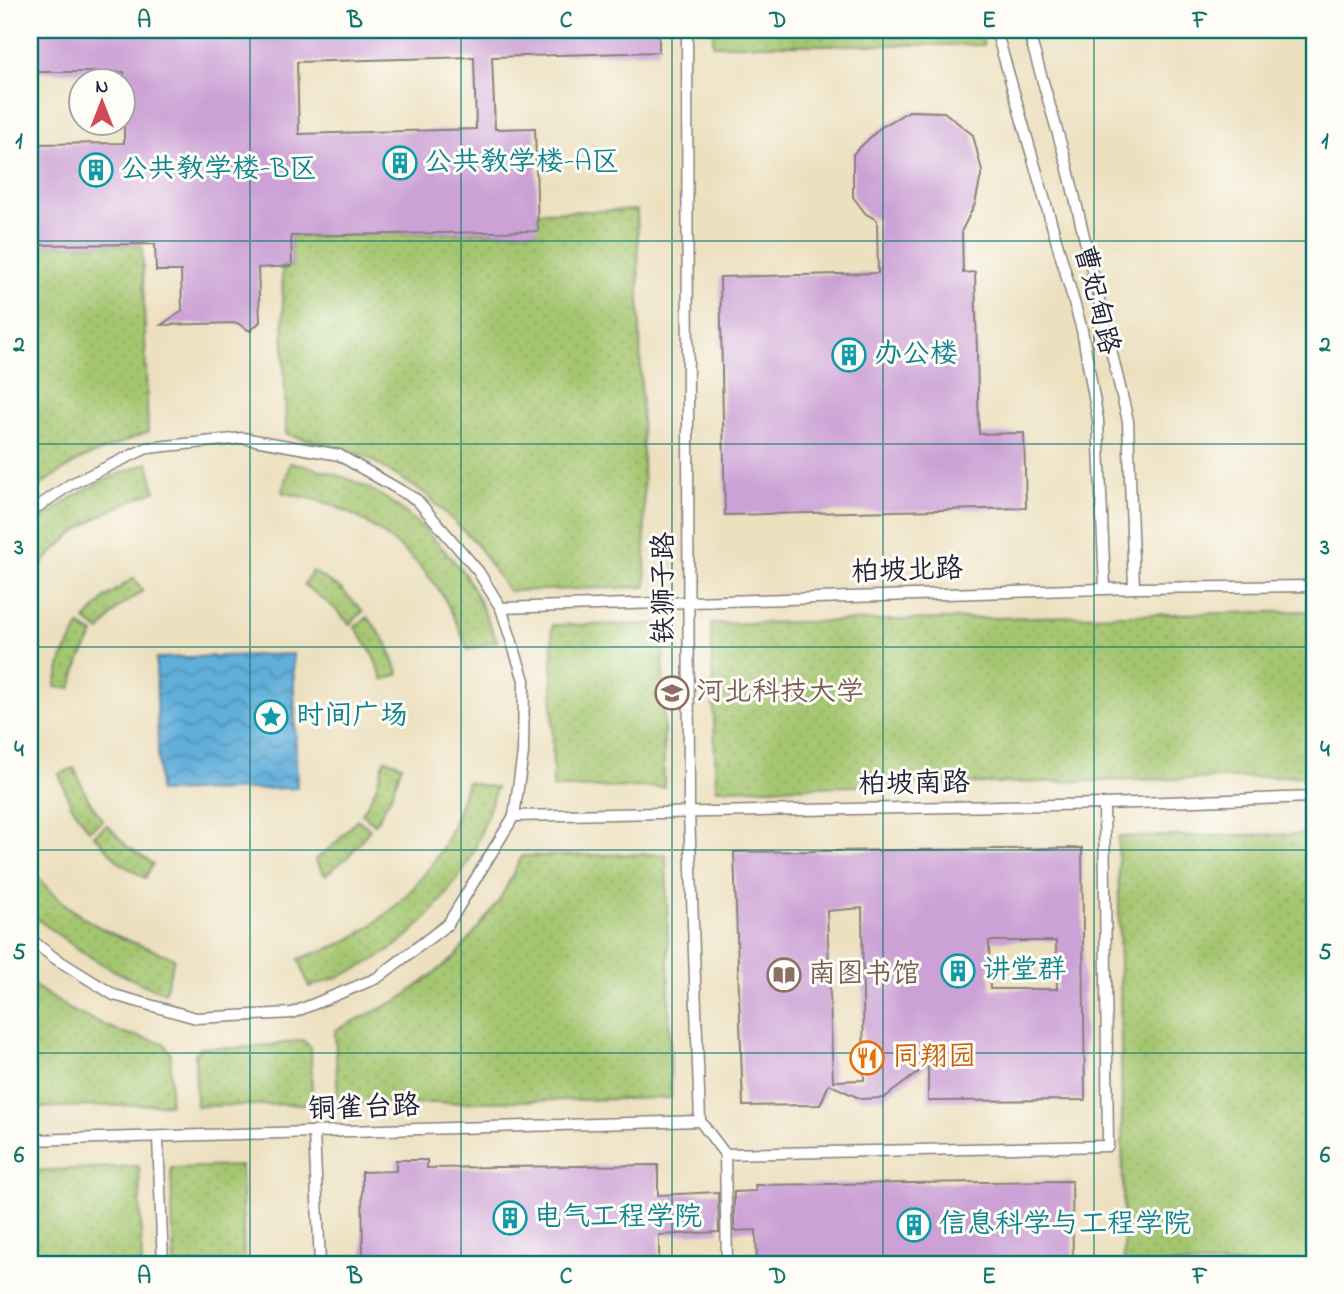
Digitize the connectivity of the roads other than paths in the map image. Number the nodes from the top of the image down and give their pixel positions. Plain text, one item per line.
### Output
1 (687, 30) edge
2 (996, 30) edge
3 (1028, 30) edge
4 (30, 512) edge
5 (1314, 586) edge
6 (1134, 588) junction
7 (1105, 589) junction
8 (688, 601) junction
9 (501, 608) junction
10 (1314, 797) edge
11 (1104, 804) junction
12 (689, 812) junction
13 (514, 816) junction
14 (30, 939) edge
15 (700, 1121) junction
16 (314, 1133) junction
17 (158, 1138) junction
18 (30, 1140) edge
19 (725, 1154) junction
20 (163, 1264) edge
21 (320, 1264) edge
22 (727, 1264) edge

1 - 8 lane, 铁狮子路
2 - 7 lane, 曹妃甸路
3 - 6 lane, 曹妃甸路
4 - 9 lane
5 - 6 lane, 柏坡北路
6 - 7 lane, 柏坡北路
7 - 8 lane, 柏坡北路
8 - 9 lane, 柏坡北路
8 - 12 lane, 铁狮子路
9 - 13 lane
10 - 11 lane, 柏坡南路
11 - 12 lane, 柏坡南路
11 - 19 lane
12 - 13 lane, 柏坡南路
12 - 15 lane, 铁狮子路
13 - 14 lane
15 - 16 lane, 铜雀台路
15 - 19 lane
16 - 17 lane, 铜雀台路
16 - 21 lane
17 - 18 lane, 铜雀台路
17 - 20 lane
19 - 22 lane

